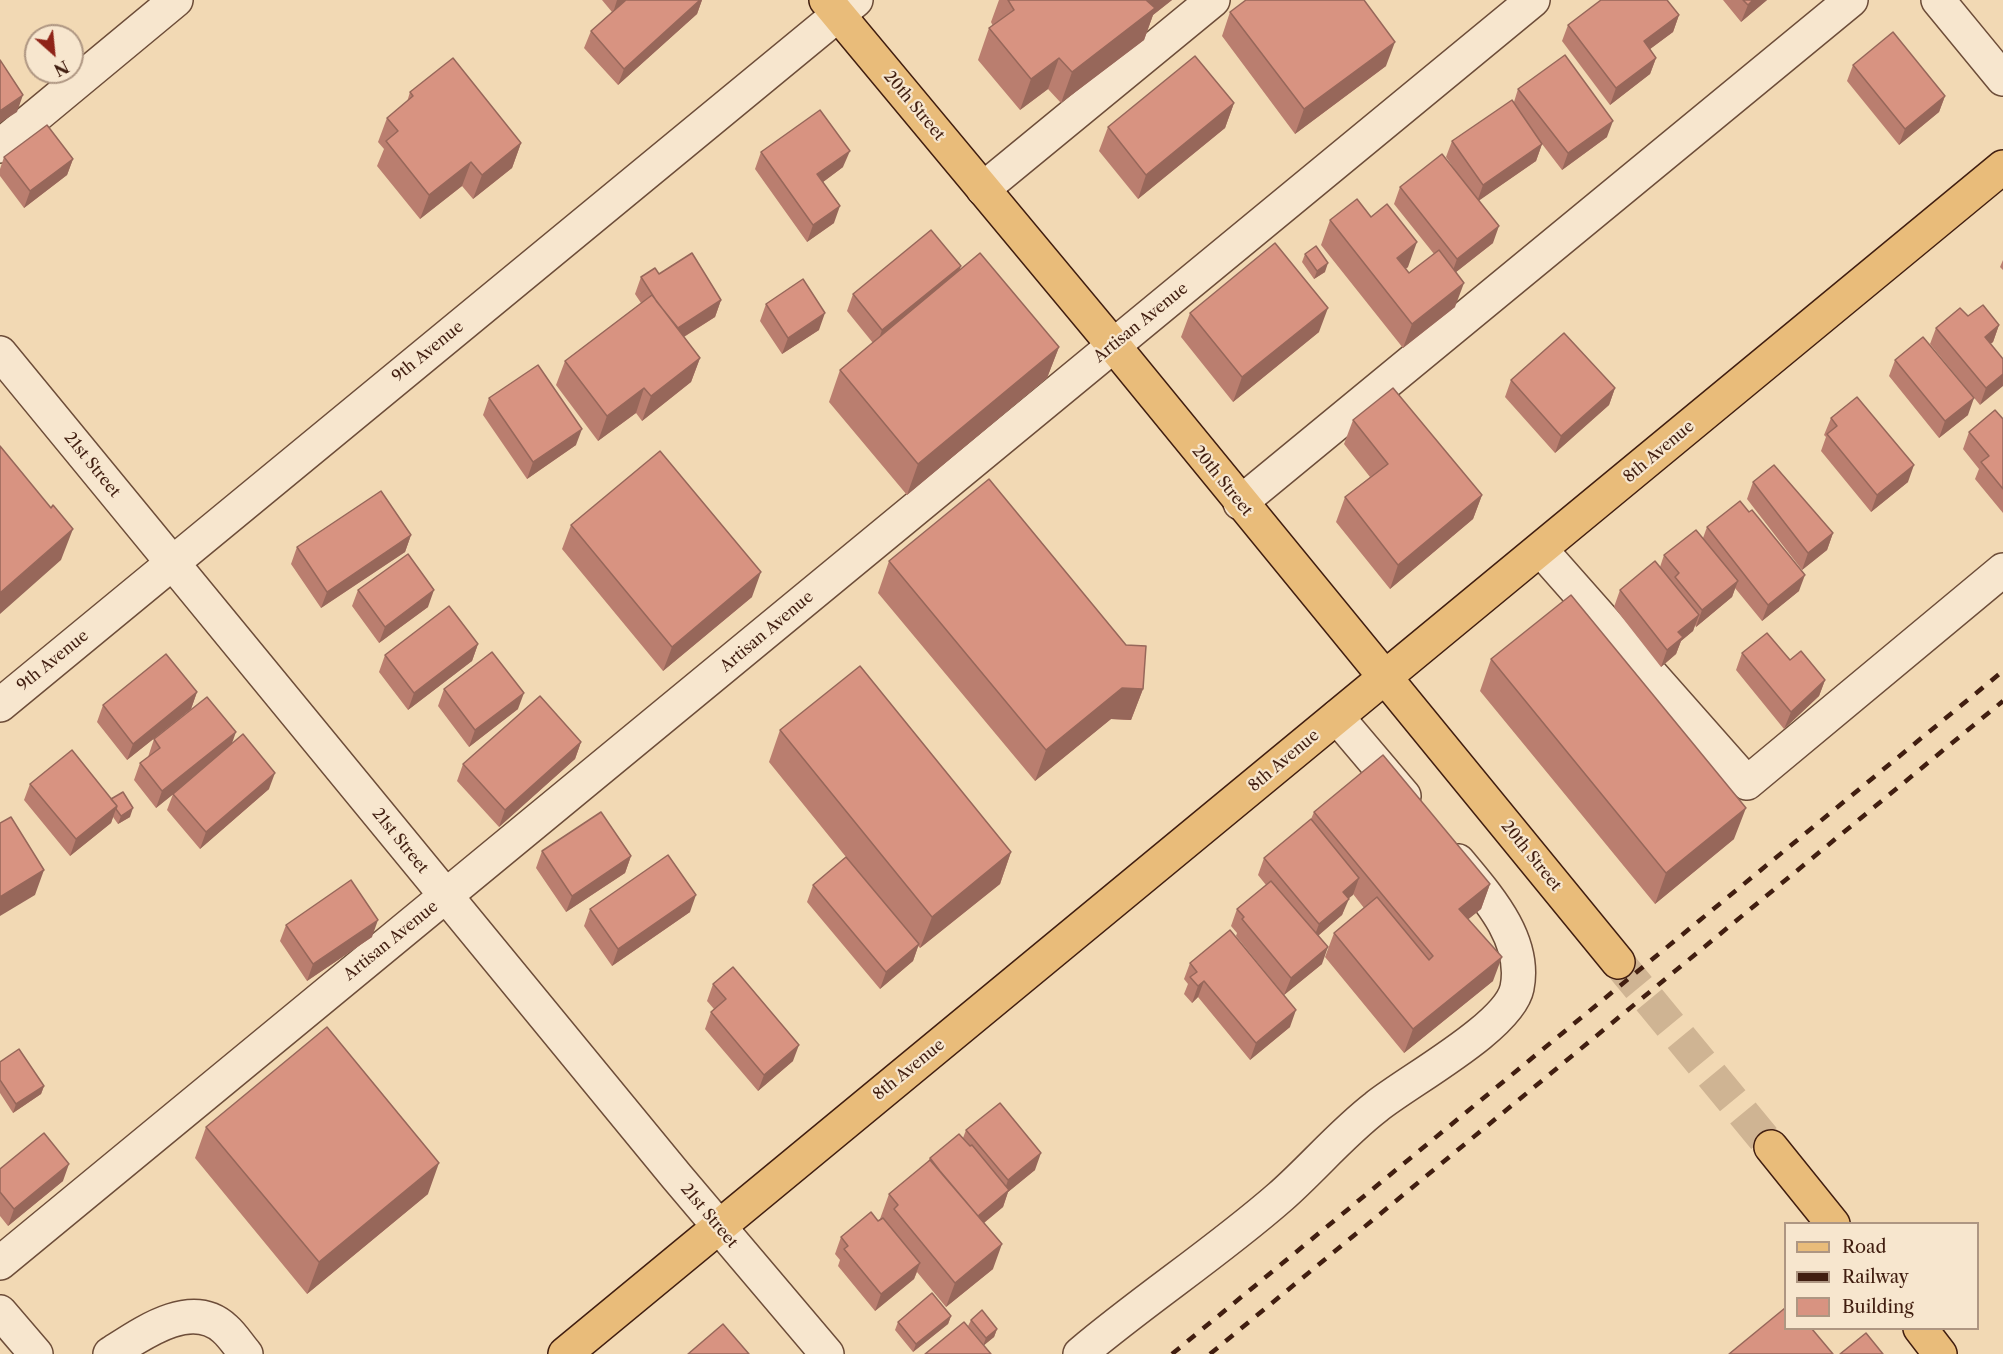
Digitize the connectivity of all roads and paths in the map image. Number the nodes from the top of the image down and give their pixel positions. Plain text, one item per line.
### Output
1 (176, 0) edge
2 (1213, 0) edge
3 (1533, 0) edge
4 (1851, 0) edge
5 (1938, 0) edge
6 (840, 5) edge
7 (2003, 79) edge
8 (0, 146) edge
9 (2003, 168) edge
10 (983, 189) junction
11 (1114, 346) junction
12 (0, 353) edge
13 (1240, 503) junction
14 (1541, 550) junction
15 (172, 563) junction
16 (2003, 570) edge
17 (1385, 679) junction
18 (0, 705) edge
19 (1337, 717) junction
20 (446, 896) junction
21 (1618, 962) tunnel mouth
22 (1770, 1147) tunnel mouth
23 (1831, 1222) edge
24 (719, 1228) junction
25 (0, 1263) edge
26 (0, 1312) edge
27 (1921, 1330) edge
28 (36, 1354) edge
29 (110, 1354) edge
30 (246, 1354) edge
31 (565, 1354) edge
32 (826, 1354) edge
33 (1080, 1354) edge
34 (1940, 1354) edge

1 - 8 street
2 - 10 street
3 - 11 street, Artisan Avenue
4 - 13 street
5 - 7 street
6 - 10 main road, 20th Street
6 - 15 street, 9th Avenue
9 - 14 main road, 8th Avenue
10 - 11 main road, 20th Street
11 - 13 main road, 20th Street
11 - 20 street, Artisan Avenue
12 - 15 street, 21st Street
13 - 17 main road, 20th Street
14 - 16 street
14 - 17 main road, 8th Avenue
15 - 18 street, 9th Avenue
15 - 20 street, 21st Street
17 - 19 main road, 8th Avenue
17 - 21 main road, 20th Street
19 - 24 main road, 8th Avenue
19 - 33 street
20 - 24 street, 21st Street
20 - 25 street, Artisan Avenue
22 - 23 main road
24 - 31 main road, 8th Avenue
24 - 32 street, 21st Street
26 - 28 street
27 - 34 main road
29 - 30 street

